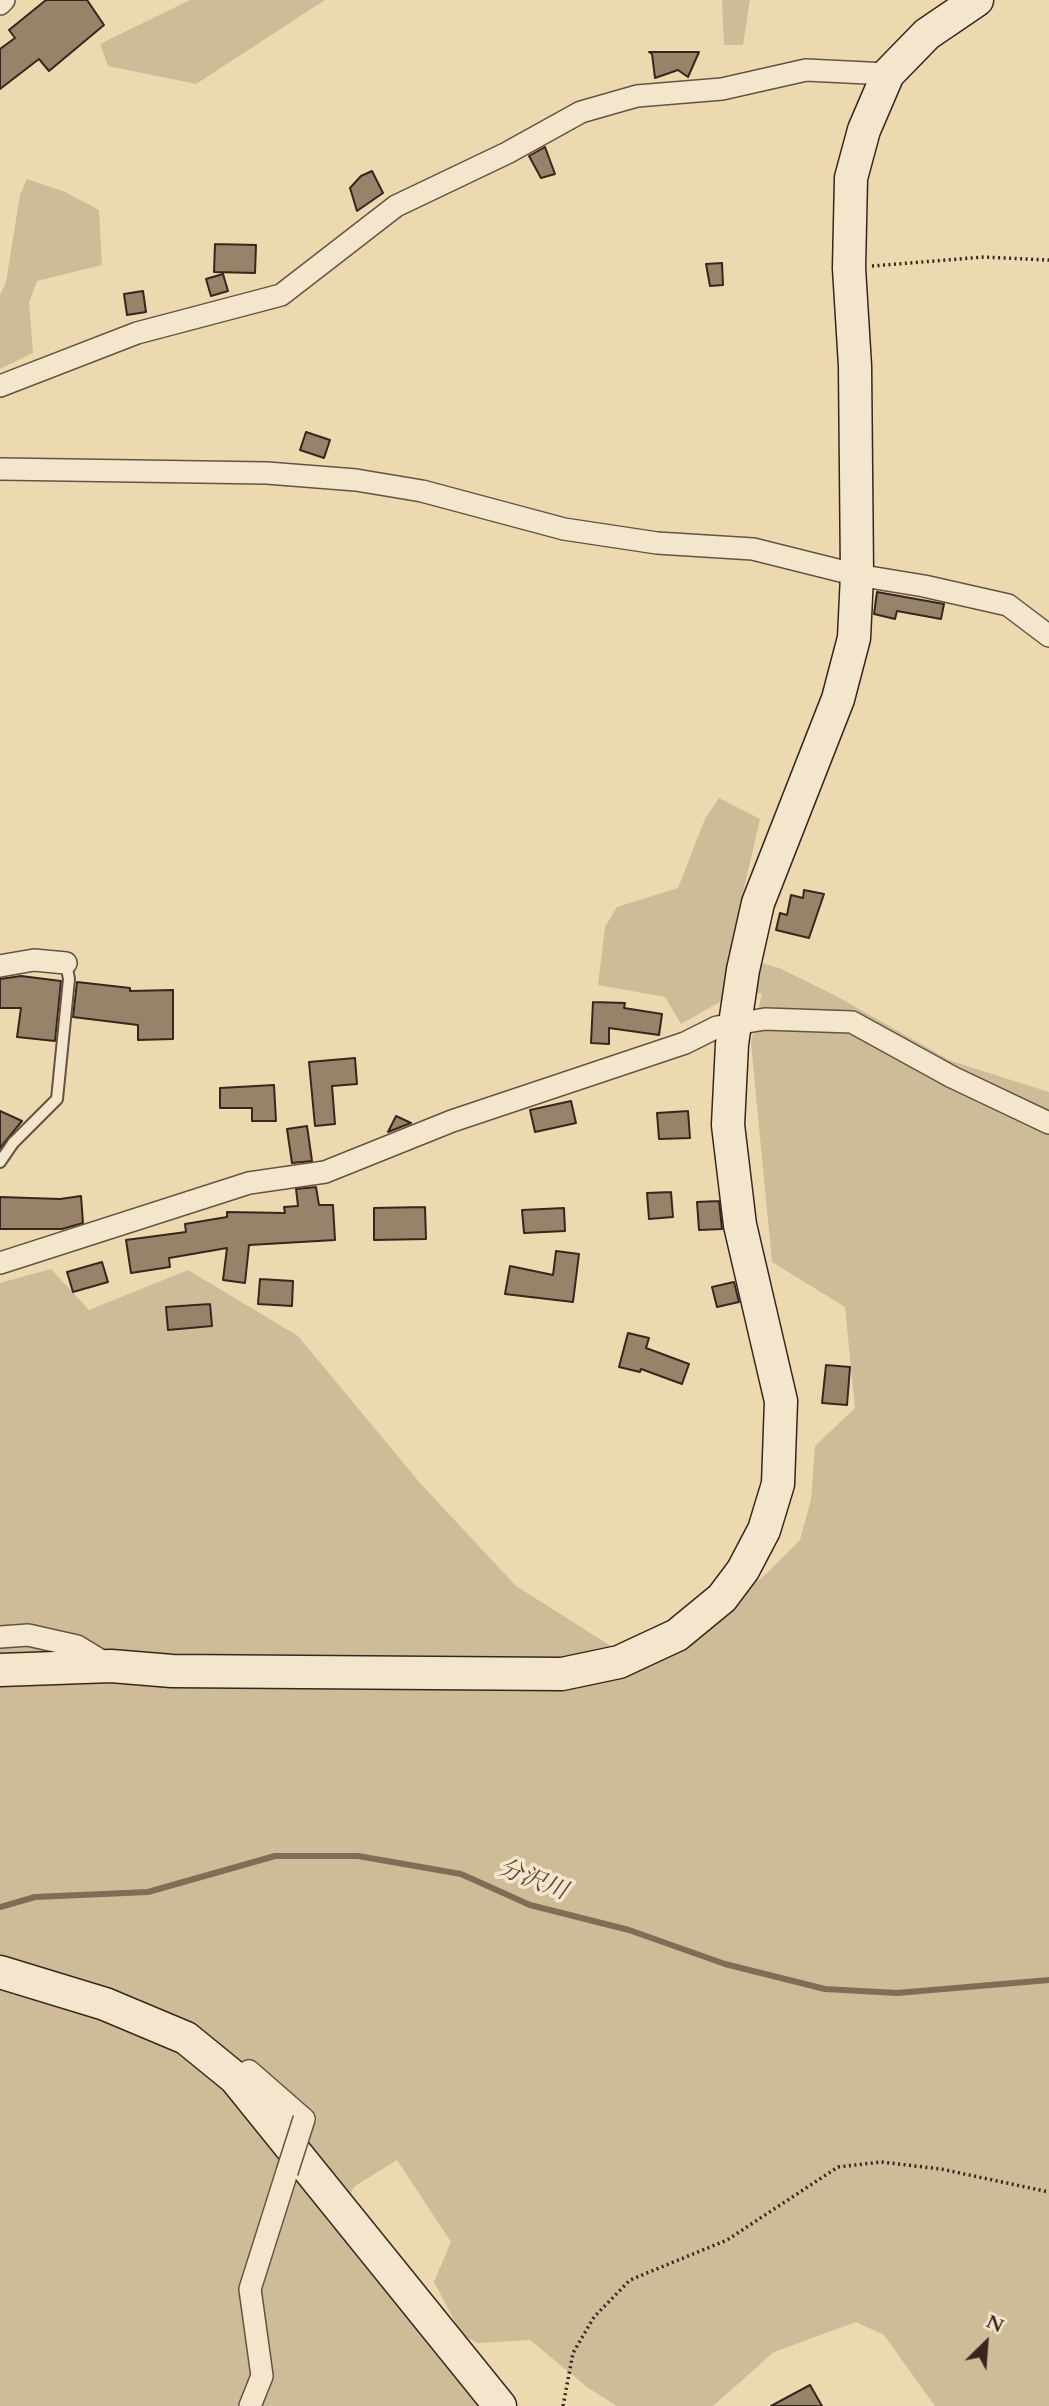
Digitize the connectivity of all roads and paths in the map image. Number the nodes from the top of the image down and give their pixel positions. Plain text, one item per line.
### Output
1 (4, 0) edge
2 (977, 0) edge
3 (0, 4) edge
4 (888, 74) junction
5 (1049, 260) edge
6 (849, 268) junction
7 (0, 386) edge
8 (0, 469) edge
9 (858, 575) junction
10 (1049, 636) edge
11 (66, 963) joint
12 (0, 966) edge
13 (733, 1024) junction
14 (1049, 1123) edge
15 (0, 1162) edge
16 (0, 1263) edge
17 (0, 1637) edge
18 (110, 1666) junction
19 (0, 1670) edge
20 (0, 1972) edge
21 (235, 2078) junction
22 (1049, 2192) edge
23 (250, 2406) edge
24 (500, 2406) edge
25 (563, 2406) edge

1 - 3 street
2 - 4 street
4 - 6 street
4 - 7 street
5 - 6 path
6 - 9 street
8 - 9 street
9 - 10 street
9 - 13 street
11 - 12 street
11 - 15 lane
13 - 14 street
13 - 16 street
13 - 18 street
17 - 18 street
18 - 19 street
20 - 21 street
21 - 23 street, bridge
21 - 24 street
22 - 25 path

